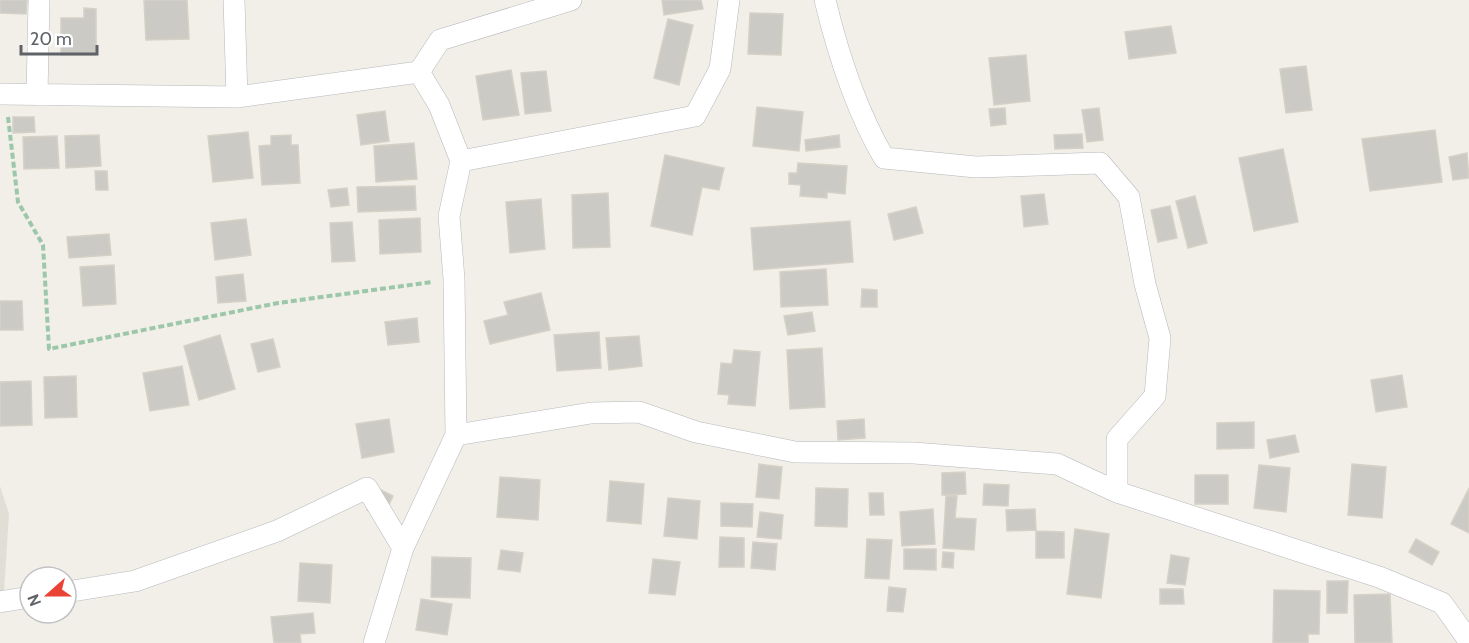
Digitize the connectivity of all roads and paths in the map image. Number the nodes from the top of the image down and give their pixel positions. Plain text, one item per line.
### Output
1 (39, 0) edge
2 (234, 0) edge
3 (571, 0) edge
4 (729, 0) edge
5 (825, 0) edge
6 (419, 72) junction
7 (0, 94) edge
8 (30, 95) junction
9 (237, 97) junction
10 (461, 161) junction
11 (454, 279) junction
12 (456, 435) junction
13 (1117, 492) junction
14 (403, 548) junction
15 (78, 590) edge
16 (18, 599) edge
17 (0, 602) edge
18 (1469, 641) edge
19 (374, 643) edge

1 - 8 street
2 - 9 street
3 - 6 street
4 - 10 street
5 - 13 street
6 - 9 street
6 - 10 street
7 - 8 street
8 - 9 street
8 - 11 path
10 - 11 street
11 - 12 street
12 - 13 street
12 - 14 street
13 - 18 street
14 - 15 street
14 - 19 street
16 - 17 street

